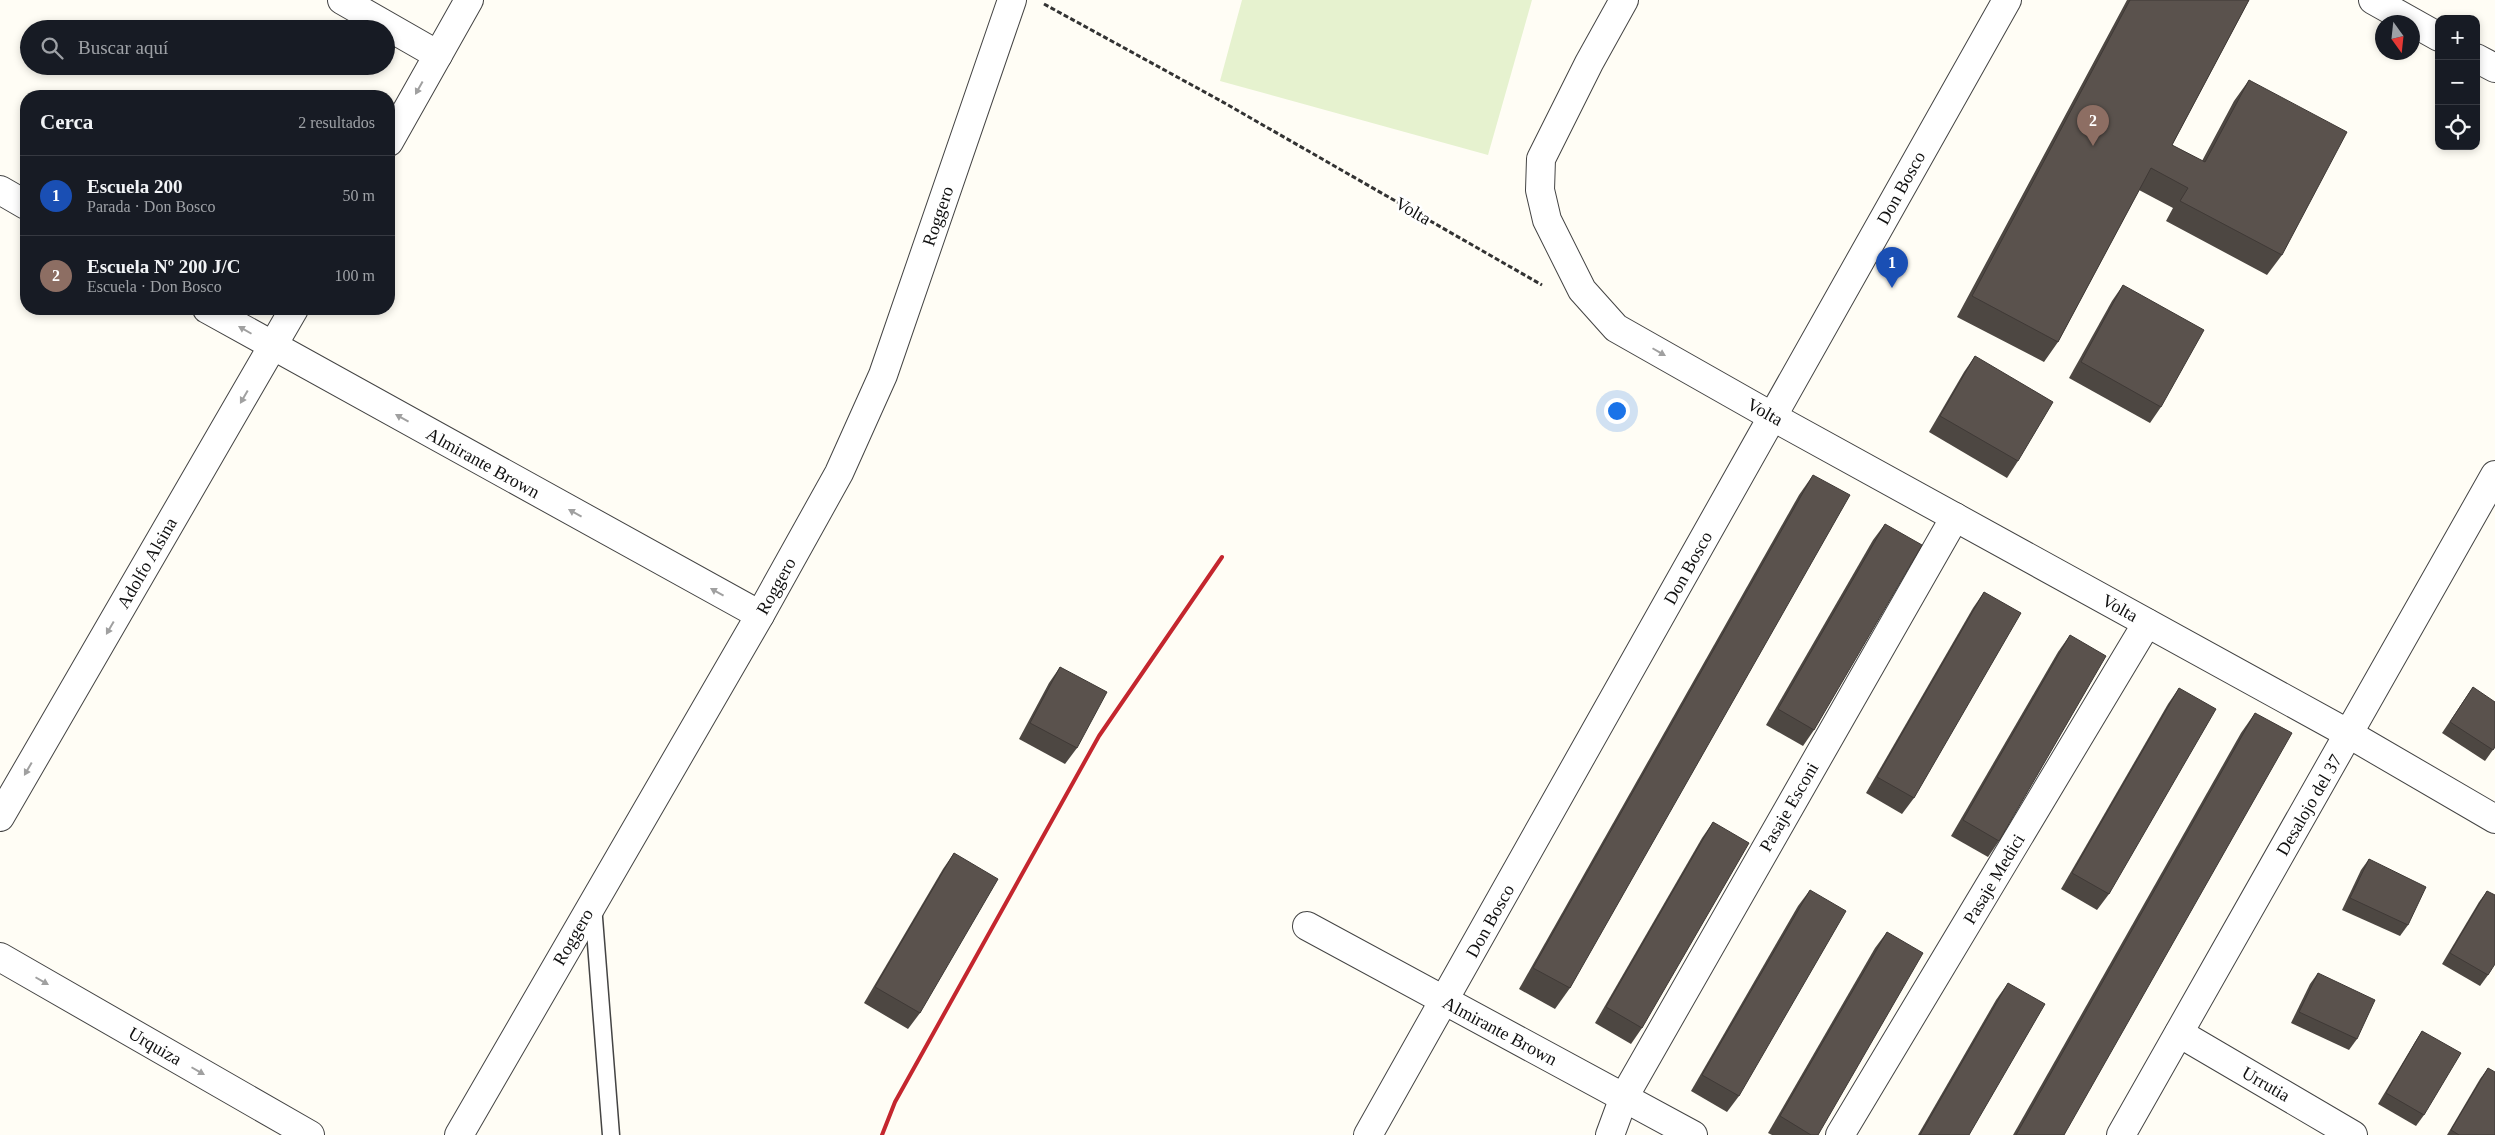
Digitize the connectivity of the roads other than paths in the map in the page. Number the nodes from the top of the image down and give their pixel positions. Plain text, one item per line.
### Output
1 (342, 0) edge
2 (469, 0) edge
3 (1012, 0) edge
4 (1624, 0) edge
5 (2006, 0) edge
6 (2373, 0) edge
7 (377, 20) edge
8 (395, 30) edge
9 (2435, 35) edge
10 (438, 55) junction
11 (2480, 60) edge
12 (2495, 68) edge
13 (395, 131) edge
14 (0, 190) edge
15 (20, 202) edge
16 (218, 315) edge
17 (291, 315) edge
18 (273, 346) junction
19 (1773, 417) junction
20 (2495, 475) edge
21 (1954, 517) junction
22 (760, 616) junction
23 (2147, 623) junction
24 (2349, 734) junction
25 (0, 817) edge
26 (2495, 820) edge
27 (593, 903) junction
28 (1307, 926) dead end
29 (0, 957) edge
30 (1445, 1001) junction
31 (2179, 1033) junction
32 (1624, 1097) junction
33 (310, 1135) edge
34 (459, 1135) edge
35 (611, 1135) edge
36 (1368, 1135) edge
37 (1610, 1135) edge
38 (1693, 1135) edge
39 (1840, 1135) edge
40 (2121, 1135) edge
41 (2353, 1135) edge

1 - 7 street
2 - 10 street
3 - 22 street, Roggero
4 -> 19 street, Volta
5 - 19 street, Don Bosco
6 - 9 street
8 - 10 street
10 -> 13 street
11 - 12 street
14 - 15 street
18 -> 16 street, Almirante Brown
17 - 18 street, Adolfo Alsina
22 -> 18 street, Almirante Brown
18 -> 25 street, Adolfo Alsina
19 - 21 street, Volta
19 - 30 street, Don Bosco
20 - 24 street, Desalojo del 37
21 - 23 street, Volta
21 - 32 street, Pasaje Esconi
22 - 27 street, Roggero
23 - 24 street, Volta
23 - 39 street, Pasaje Medici
24 - 26 street, Volta
24 - 31 street, Desalojo del 37
27 - 34 street, Roggero
27 - 35 lane
28 - 30 street, Almirante Brown
29 -> 33 street, Urquiza
30 - 32 street, Almirante Brown
30 - 36 street, Don Bosco
31 - 40 street, Desalojo del 37
31 - 41 street, Urrutia
32 - 37 street, Pasaje Esconi
32 - 38 street, Almirante Brown

